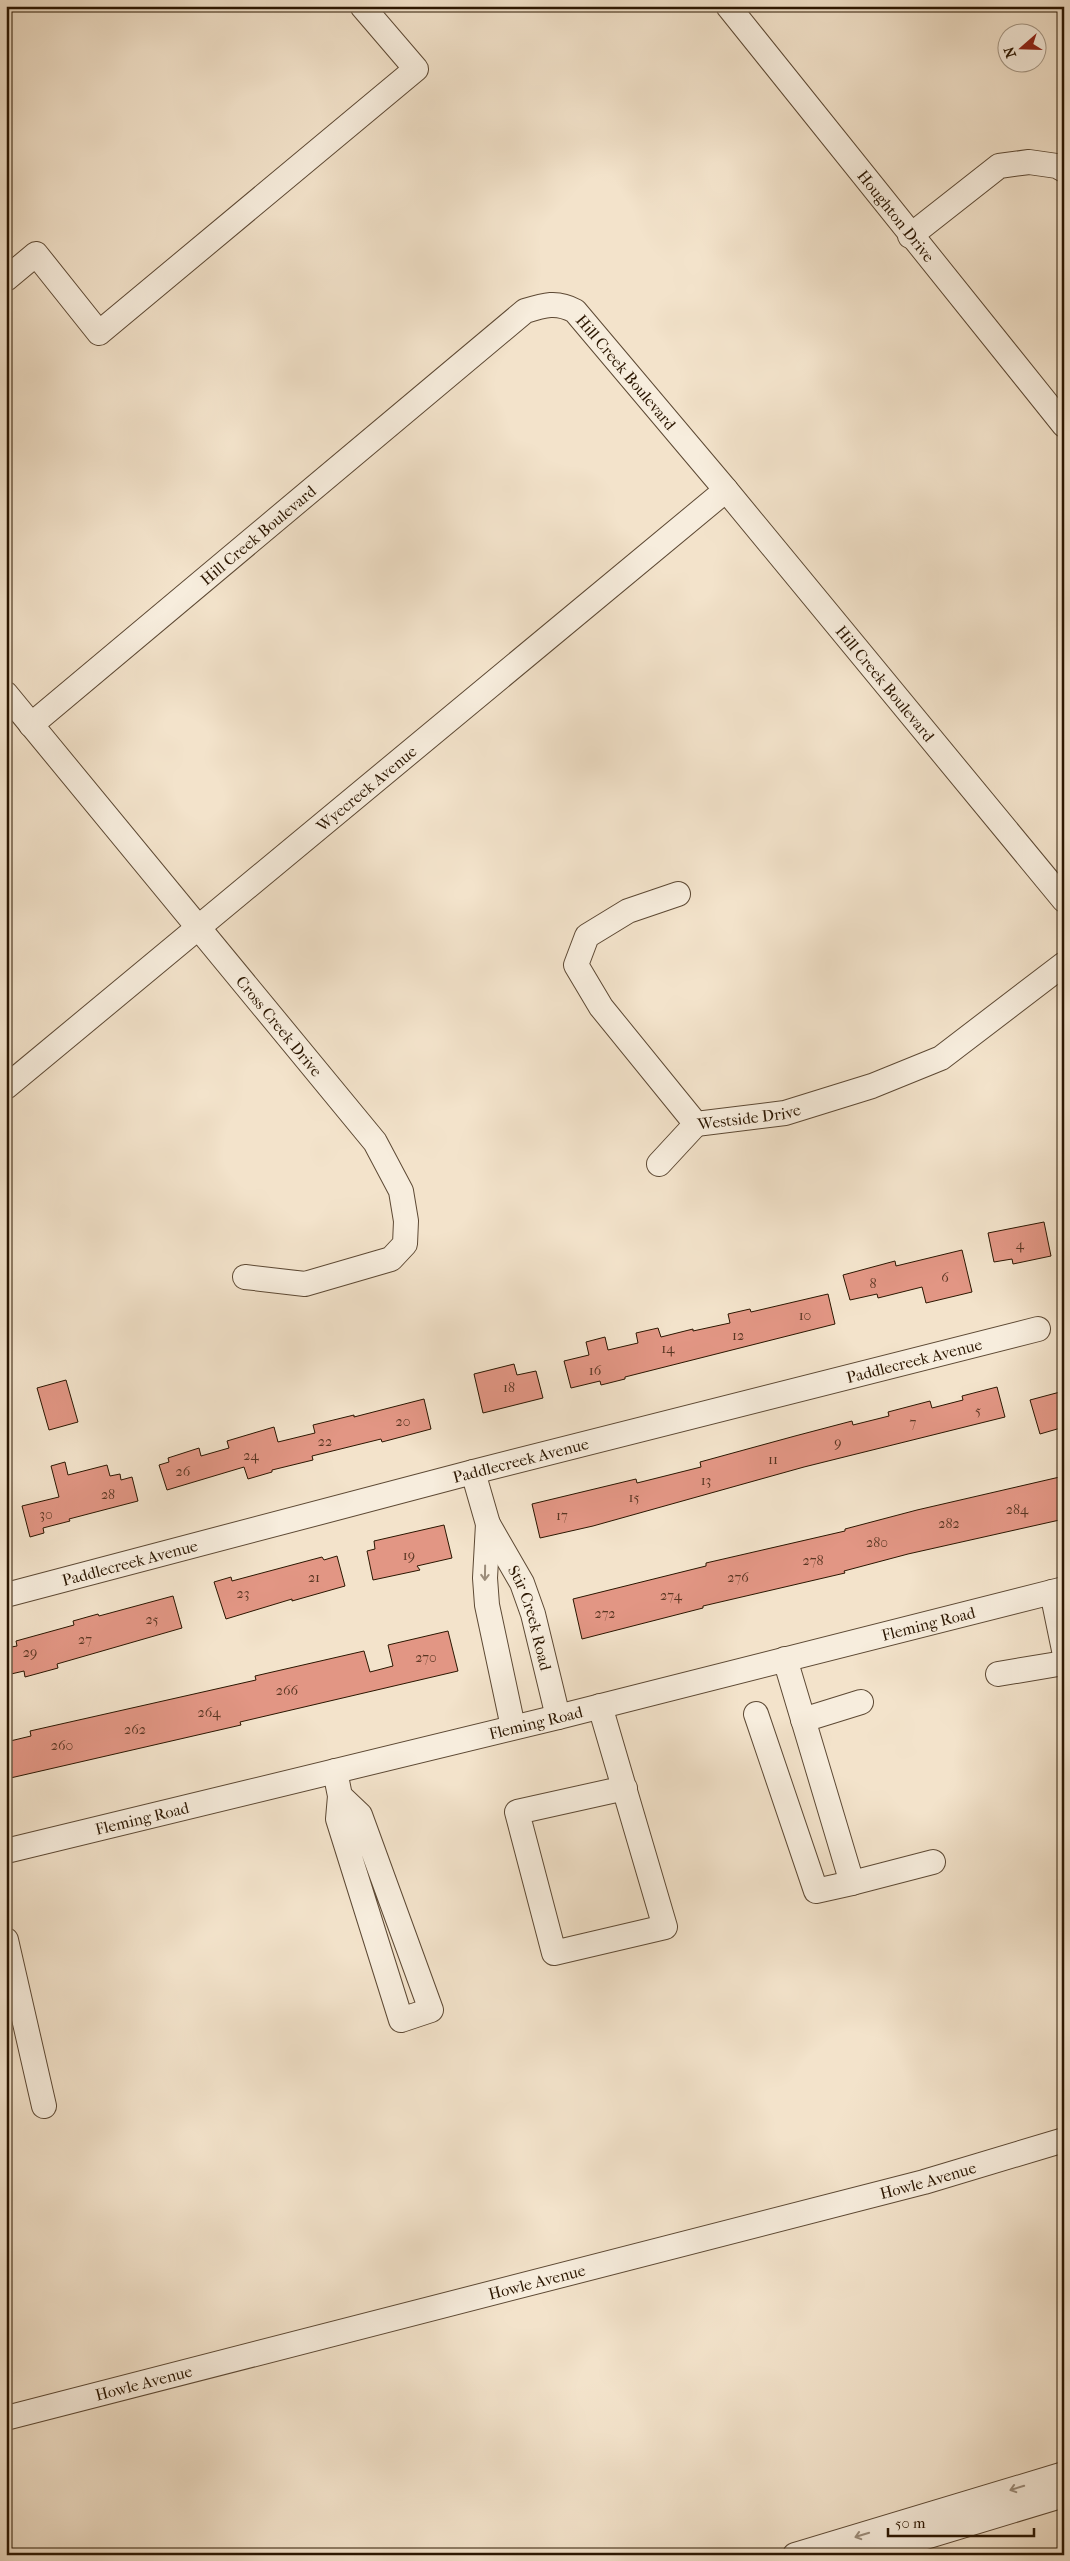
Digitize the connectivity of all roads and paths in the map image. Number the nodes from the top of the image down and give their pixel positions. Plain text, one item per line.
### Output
1 (362, 6) edge
2 (736, 9) edge
3 (1064, 170) edge
4 (910, 236) junction
5 (6, 279) edge
6 (1064, 425) edge
7 (726, 490) junction
8 (6, 694) edge
9 (31, 725) junction
10 (678, 894) dead end
11 (1064, 900) edge
12 (197, 928) junction
13 (1064, 964) edge
14 (6, 1087) edge
15 (696, 1124) junction
16 (659, 1164) dead end
17 (245, 1277) dead end
18 (1038, 1329) dead end
19 (473, 1472) junction
20 (488, 1524) junction
21 (1058, 1591) edge
22 (6, 1595) edge
23 (1064, 1650) edge
24 (785, 1660) junction
25 (1064, 1663) edge
26 (998, 1674) dead end
27 (862, 1702) dead end
28 (600, 1706) junction
29 (756, 1714) dead end
30 (558, 1717) junction
31 (803, 1720) junction
32 (513, 1727) junction
33 (335, 1771) junction
34 (624, 1788) junction
35 (340, 1796) junction
36 (6, 1851) edge
37 (933, 1862) dead end
38 (852, 1882) junction
39 (6, 1940) edge
40 (44, 2106) dead end
41 (1064, 2140) edge
42 (6, 2418) edge
43 (1064, 2474) edge
44 (1064, 2495) edge
45 (795, 2555) edge
46 (866, 2555) edge

1 - 5 street
2 - 4 street, Houghton Drive
3 - 4 street
4 - 6 street, Houghton Drive
7 - 9 street, Hill Creek Boulevard
7 - 11 street, Hill Creek Boulevard
7 - 12 street, Wyecreek Avenue
8 - 9 street, Cross Creek Drive
9 - 12 street, Cross Creek Drive
10 - 15 street, Westside Drive
12 - 14 street, Wyecreek Avenue
12 - 17 street, Cross Creek Drive
13 - 15 street, Westside Drive
15 - 16 street
18 - 19 street, Paddlecreek Avenue
19 - 20 street, Stir Creek Road
19 - 22 street, Paddlecreek Avenue
20 - 30 street, Stir Creek Road
20 -> 32 street, Stir Creek Road
21 - 23 street
21 - 24 street, Fleming Road
24 - 28 street, Fleming Road
24 - 31 street
25 - 26 street
27 - 31 street
28 - 30 street, Fleming Road
28 - 34 street
29 - 38 street
30 - 32 street, Fleming Road
31 - 38 street
32 - 33 street, Fleming Road
33 - 35 street
33 - 36 street, Fleming Road
34 - 34 street
35 - 35 street
37 - 38 street
39 - 40 street
41 - 42 street, Howle Avenue
43 -> 45 street
44 - 46 street

